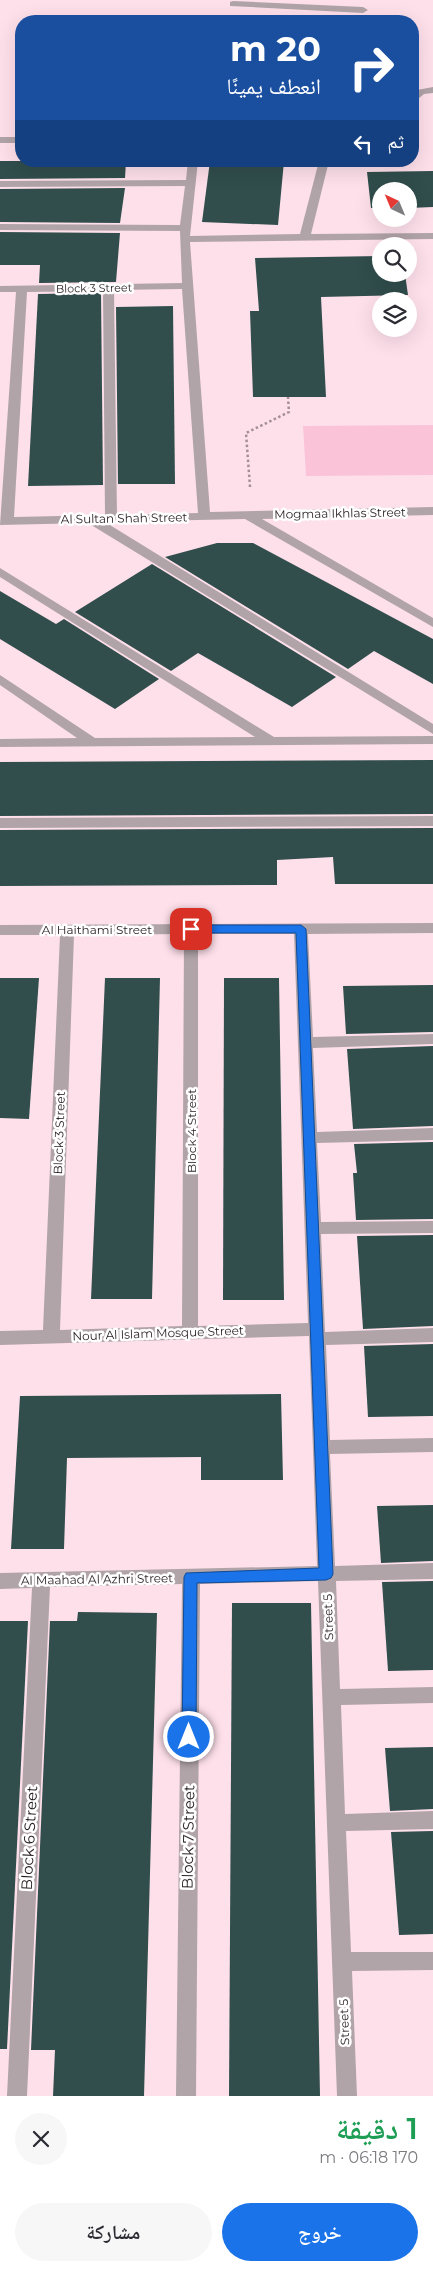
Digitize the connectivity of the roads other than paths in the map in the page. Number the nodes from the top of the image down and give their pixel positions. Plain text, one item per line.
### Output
1 (234, 4) dead end
2 (364, 5) edge
3 (433, 90) edge
4 (419, 93) edge
5 (0, 140) edge
6 (15, 140) edge
7 (192, 167) edge
8 (322, 167) edge
9 (191, 183) junction
10 (0, 184) edge
11 (0, 227) edge
12 (185, 234) junction
13 (433, 236) edge
14 (305, 237) junction
15 (188, 286) junction
16 (108, 288) junction
17 (0, 289) edge
18 (22, 289) junction
19 (433, 511) edge
20 (248, 515) junction
21 (204, 516) junction
22 (91, 519) junction
23 (111, 519) junction
24 (4, 521) edge
25 (0, 572) edge
26 (433, 624) edge
27 (0, 679) edge
28 (433, 730) edge
29 (433, 740) edge
30 (271, 741) junction
31 (92, 742) junction
32 (0, 743) edge
33 (433, 821) edge
34 (0, 823) edge
35 (433, 928) edge
36 (67, 929) junction
37 (191, 929) junction
38 (301, 929) junction
39 (0, 930) edge
40 (433, 1039) edge
41 (305, 1043) junction
42 (433, 1134) edge
43 (309, 1138) junction
44 (433, 1227) edge
45 (313, 1228) junction
46 (190, 1332) junction
47 (317, 1334) junction
48 (433, 1335) edge
49 (51, 1337) junction
50 (0, 1338) edge
51 (433, 1445) edge
52 (322, 1447) junction
53 (433, 1571) edge
54 (326, 1574) junction
55 (190, 1577) junction
56 (41, 1580) junction
57 (0, 1581) edge
58 (433, 1694) edge
59 (331, 1697) junction
60 (433, 1820) edge
61 (336, 1823) junction
62 (433, 1961) edge
63 (342, 1962) junction
64 (17, 2096) edge
65 (186, 2096) edge
66 (347, 2096) edge

1 - 2 street
3 - 4 street
5 - 6 street
7 - 9 street
8 - 14 street
9 - 10 street
9 - 12 street
11 - 12 street
12 - 14 street
12 - 15 street
13 - 14 street
15 - 16 street, Block 3 Street
15 - 21 street
16 - 18 street, Block 3 Street
16 - 23 street
17 - 18 street, Block 3 Street
18 - 24 street
19 - 20 street, Mogmaa Ikhlas Street
20 - 21 street, Al Sultan Shah Street
20 - 26 street
21 - 23 street, Al Sultan Shah Street
22 - 23 street, Al Sultan Shah Street
22 - 24 street, Al Sultan Shah Street
22 - 28 street
25 - 30 street
27 - 31 street
29 - 30 street
30 - 31 street
31 - 32 street
33 - 34 street
35 - 38 street, Al Haithami Street
36 - 37 street, Al Haithami Street
36 - 39 street, Al Haithami Street
36 - 49 street, Block 3 Street
37 - 38 street, Al Haithami Street
37 - 46 street, Block 4 Street
38 - 41 street, Street 5
40 - 41 street
41 - 43 street, Street 5
42 - 43 street
43 - 45 street, Street 5
44 - 45 street
45 - 47 street, Street 5
46 - 47 street, Nour Al Islam Mosque Street
46 - 49 street, Nour Al Islam Mosque Street
47 - 48 street, Nour Al Islam Mosque Street
47 - 52 street, Street 5
49 - 50 street, Nour Al Islam Mosque Street
51 - 52 street
52 - 54 street, Street 5
53 - 54 street, Al Maahad Al Azhri Street
54 - 55 street, Al Maahad Al Azhri Street
54 - 59 street, Street 5
55 - 56 street, Al Maahad Al Azhri Street
55 - 65 street, Block 7 Street
56 - 57 street, Al Maahad Al Azhri Street
56 - 64 street, Block 6 Street
58 - 59 street
59 - 61 street, Street 5
60 - 61 street
61 - 63 street, Street 5
62 - 63 street
63 - 66 street, Street 5

